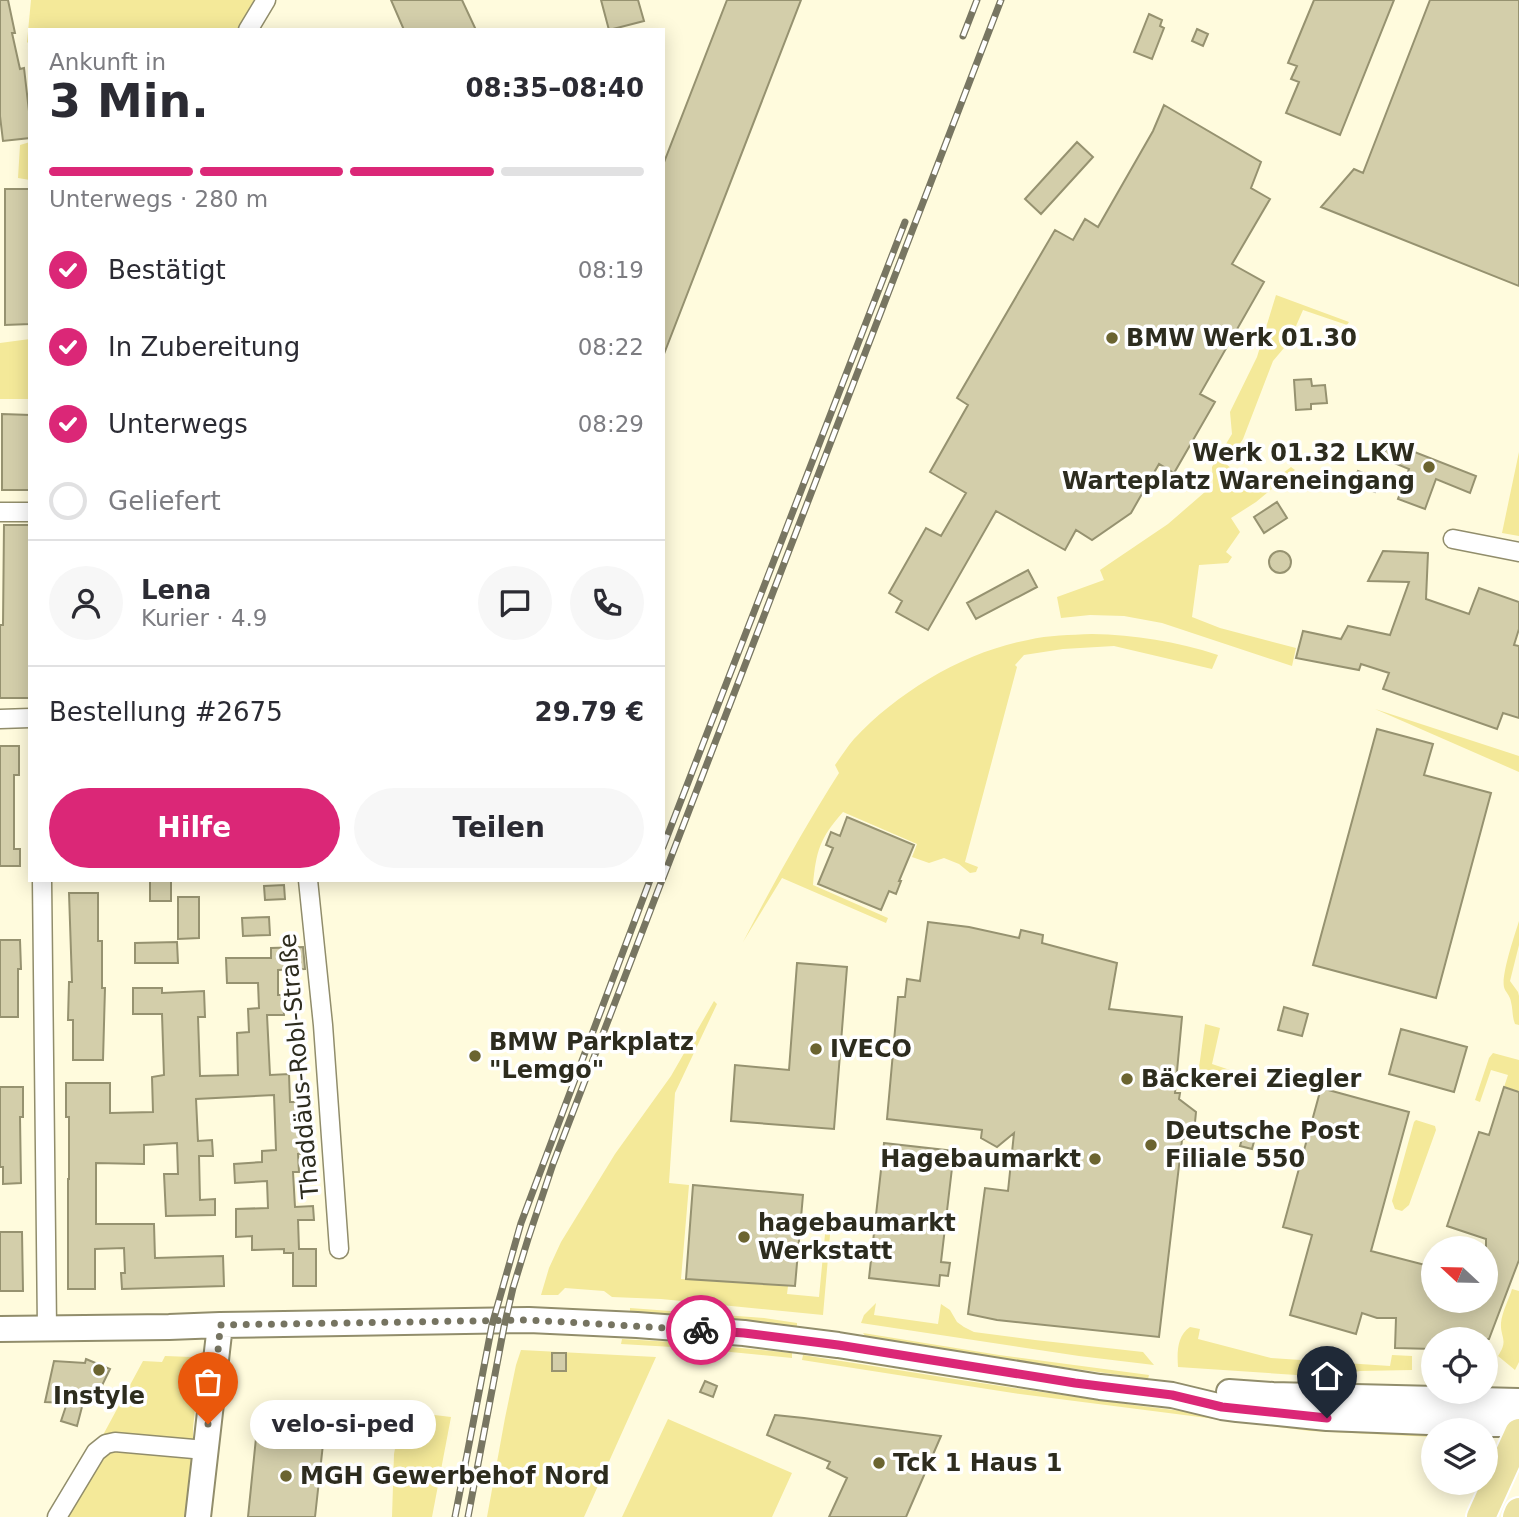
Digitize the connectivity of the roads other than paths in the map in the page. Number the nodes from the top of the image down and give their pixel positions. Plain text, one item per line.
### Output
1 (266, 0) edge
2 (249, 28) edge
3 (0, 512) edge
4 (28, 512) edge
5 (1453, 540) dead end
6 (1519, 552) edge
7 (28, 718) edge
8 (0, 719) edge
9 (42, 882) edge
10 (307, 882) edge
11 (338, 1249) dead end
12 (220, 1325) junction
13 (47, 1328) junction
14 (0, 1329) edge
15 (1172, 1395) junction
16 (1519, 1401) edge
17 (1519, 1424) edge
18 (1519, 1433) edge
19 (205, 1450) junction
20 (57, 1517) edge
21 (198, 1517) edge
22 (1481, 1517) edge

1 - 2 street
3 - 4 street
5 - 6 street
7 - 8 street
9 - 13 street
10 - 11 street, Thaddäus-Robl-Straße
12 - 13 main road
12 - 15 main road
12 - 19 main road
13 - 14 main road
15 - 16 main road
15 - 17 main road
18 - 22 main road
19 - 20 street
19 - 21 main road

